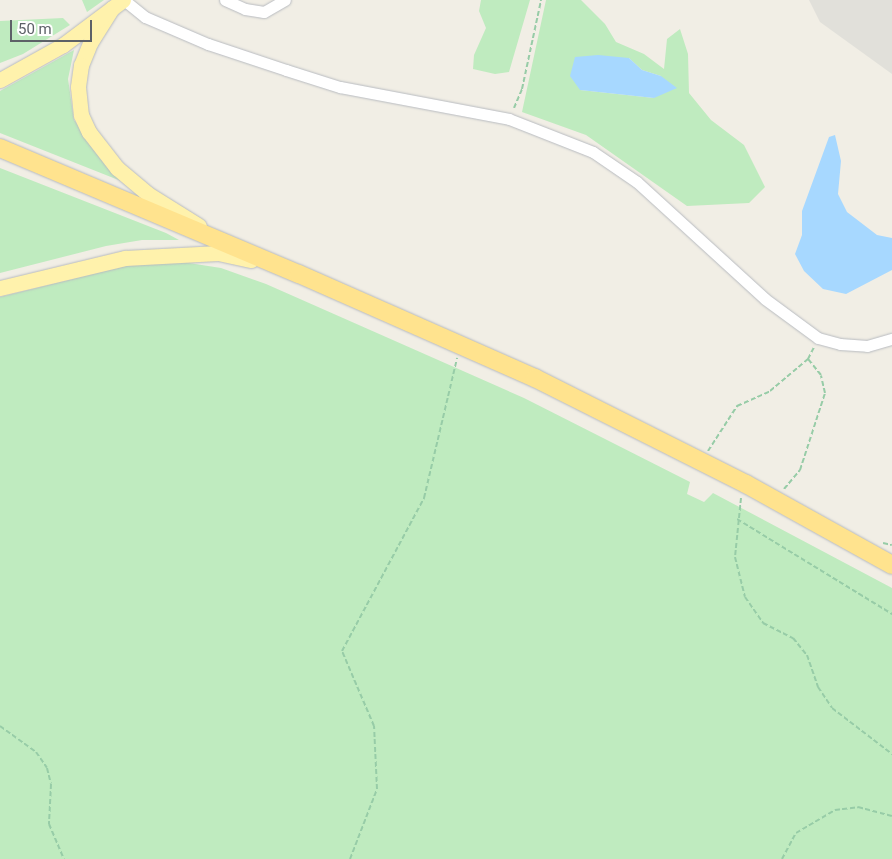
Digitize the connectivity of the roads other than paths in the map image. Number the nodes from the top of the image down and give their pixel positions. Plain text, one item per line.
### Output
1 (224, 0) edge
2 (285, 0) edge
3 (120, 3) edge
4 (0, 80) edge
5 (0, 148) edge
6 (207, 234) junction
7 (299, 274) junction
8 (0, 288) edge
9 (892, 340) edge
10 (892, 565) edge

1 - 2 street
3 - 4 main road
3 - 6 main road
3 - 9 street
5 - 6 highway
6 - 7 highway
7 - 8 main road
7 - 10 highway

